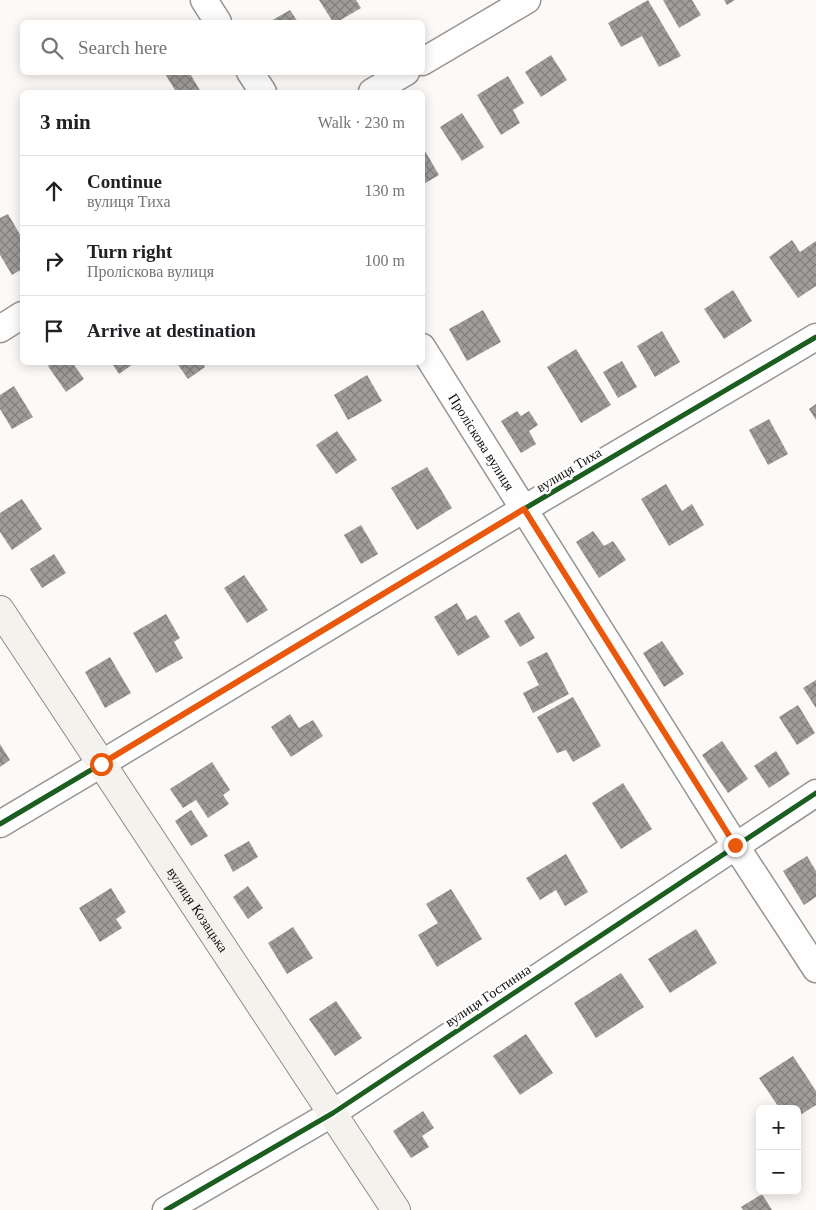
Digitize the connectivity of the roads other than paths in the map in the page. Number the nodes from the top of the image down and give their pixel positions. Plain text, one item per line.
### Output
1 (204, 0) edge
2 (527, 0) edge
3 (217, 20) edge
4 (425, 60) edge
5 (252, 75) edge
6 (401, 75) edge
7 (262, 90) edge
8 (375, 90) edge
9 (20, 316) edge
10 (0, 329) edge
11 (816, 337) edge
12 (425, 352) edge
13 (524, 509) junction
14 (0, 610) edge
15 (101, 764) junction
16 (816, 793) edge
17 (0, 824) edge
18 (735, 845) junction
19 (816, 968) edge
20 (333, 1113) junction
21 (166, 1210) edge
22 (396, 1210) edge

1 - 3 street
2 - 4 street
5 - 7 street
6 - 8 street
9 - 10 street
11 - 13 street, вулиця Тиха
12 - 13 street, Проліскова вулиця
13 - 15 street, вулиця Тиха
13 - 18 street, Проліскова вулиця
14 - 15 street, вулиця Козацька
15 - 17 street, вулиця Тиха
15 - 20 street, вулиця Козацька
16 - 18 street, вулиця Гостинна
18 - 19 street, Проліскова вулиця
18 - 20 street, вулиця Гостинна
20 - 21 street, вулиця Гостинна
20 - 22 street, вулиця Козацька

